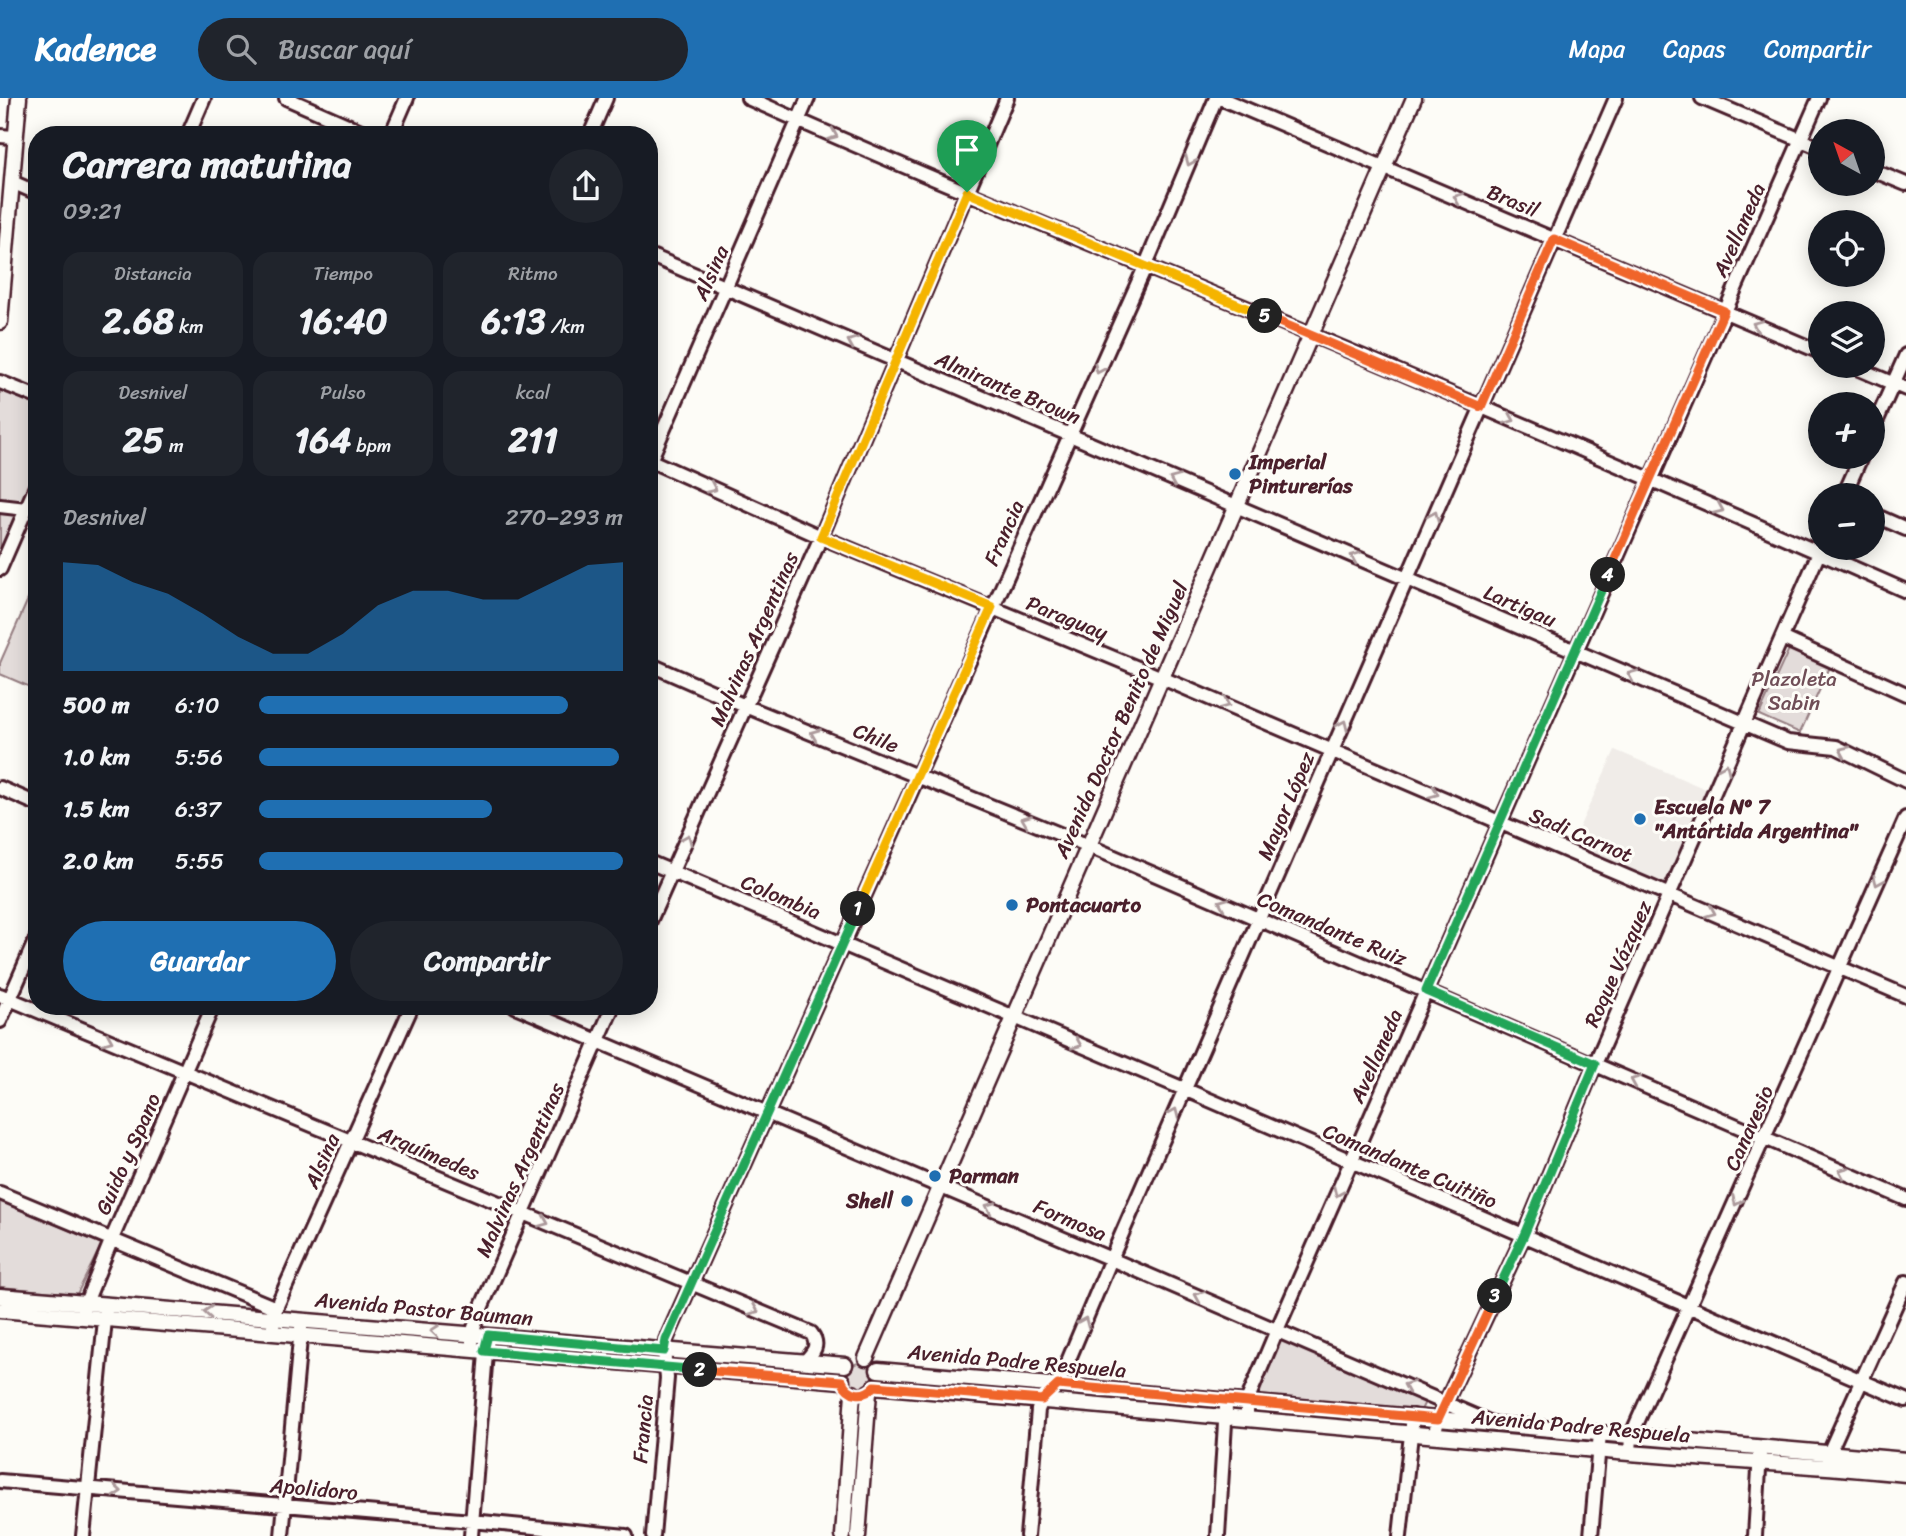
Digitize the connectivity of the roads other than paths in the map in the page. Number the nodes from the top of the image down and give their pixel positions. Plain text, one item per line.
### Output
1 (19, 98) edge
2 (204, 98) edge
3 (286, 98) edge
4 (407, 98) edge
5 (606, 98) edge
6 (748, 98) edge
7 (808, 98) edge
8 (1007, 98) edge
9 (1218, 98) edge
10 (1415, 98) edge
11 (1616, 98) edge
12 (1702, 98) edge
13 (1819, 98) edge
14 (799, 121) junction
15 (192, 126) edge
16 (350, 126) edge
17 (395, 126) edge
18 (594, 126) edge
19 (0, 136) edge
20 (15, 137) junction
21 (1800, 139) junction
22 (1808, 143) edge
23 (1385, 167) junction
24 (1885, 175) edge
25 (12, 182) junction
26 (1906, 184) edge
27 (28, 189) edge
28 (967, 192) junction
29 (1554, 239) junction
30 (658, 259) edge
31 (1145, 267) junction
32 (726, 288) junction
33 (1724, 311) junction
34 (0, 322) edge
35 (1311, 335) junction
36 (1808, 347) edge
37 (1906, 355) edge
38 (896, 360) junction
39 (1881, 378) edge
40 (0, 382) edge
41 (1900, 386) edge
42 (28, 393) edge
43 (1481, 407) junction
44 (1885, 410) edge
45 (1070, 435) junction
46 (658, 443) edge
47 (658, 465) edge
48 (1650, 478) junction
49 (28, 504) edge
50 (0, 506) edge
51 (1236, 507) junction
52 (26, 509) junction
53 (1885, 520) edge
54 (1906, 529) edge
55 (821, 537) junction
56 (1808, 545) edge
57 (1816, 560) edge
58 (1841, 560) edge
59 (0, 569) edge
60 (1406, 579) junction
61 (1906, 591) edge
62 (992, 607) junction
63 (1782, 638) junction
64 (1575, 650) junction
65 (658, 668) edge
66 (1162, 678) junction
67 (1906, 694) edge
68 (746, 706) junction
69 (1744, 723) junction
70 (1332, 749) junction
71 (918, 776) junction
72 (1906, 780) edge
73 (0, 788) edge
74 (28, 800) edge
75 (1906, 818) edge
76 (1500, 821) junction
77 (1089, 846) junction
78 (658, 866) edge
79 (672, 872) junction
80 (1670, 894) junction
81 (658, 903) edge
82 (1259, 919) junction
83 (842, 944) junction
84 (28, 954) edge
85 (1840, 967) junction
86 (1426, 991) junction
87 (1906, 996) edge
88 (5, 997) edge
89 (28, 1007) edge
90 (48, 1015) edge
91 (209, 1015) edge
92 (408, 1015) edge
93 (536, 1015) edge
94 (609, 1015) edge
95 (1014, 1017) junction
96 (0, 1021) edge
97 (597, 1041) junction
98 (1595, 1064) junction
99 (184, 1072) junction
100 (1184, 1089) junction
101 (767, 1113) junction
102 (1766, 1138) junction
103 (352, 1142) junction
104 (1351, 1161) junction
105 (941, 1186) junction
106 (0, 1192) edge
107 (1906, 1199) edge
108 (522, 1213) junction
109 (1524, 1235) junction
110 (111, 1241) junction
111 (1111, 1259) junction
112 (1906, 1282) edge
113 (691, 1283) junction
114 (0, 1296) edge
115 (106, 1305) junction
116 (1690, 1306) junction
117 (0, 1310) edge
118 (83, 1310) junction
119 (275, 1313) junction
120 (105, 1320) junction
121 (301, 1328) junction
122 (1277, 1330) junction
123 (272, 1333) junction
124 (472, 1334) junction
125 (488, 1335) junction
126 (478, 1351) junction
127 (664, 1351) junction
128 (866, 1358) junction
129 (804, 1362) junction
130 (845, 1364) junction
131 (666, 1368) junction
132 (878, 1370) junction
133 (842, 1381) junction
134 (1862, 1381) junction
135 (1058, 1385) junction
136 (872, 1389) junction
137 (853, 1393) junction
138 (1042, 1400) junction
139 (1227, 1400) junction
140 (1906, 1400) edge
141 (1247, 1401) junction
142 (1446, 1402) junction
143 (1226, 1416) junction
144 (1413, 1416) junction
145 (1247, 1417) junction
146 (1438, 1419) junction
147 (1493, 1424) junction
148 (1411, 1432) junction
149 (1600, 1433) junction
150 (1435, 1434) junction
151 (1631, 1436) junction
152 (1598, 1450) junction
153 (1630, 1453) junction
154 (1760, 1455) junction
155 (1829, 1459) junction
156 (1906, 1460) edge
157 (1906, 1474) edge
158 (0, 1481) edge
159 (88, 1489) junction
160 (285, 1506) junction
161 (472, 1521) junction
162 (83, 1536) edge
163 (282, 1536) edge
164 (471, 1536) edge
165 (626, 1536) edge
166 (653, 1536) edge
167 (843, 1536) edge
168 (858, 1536) edge
169 (1027, 1536) edge
170 (1218, 1536) edge
171 (1400, 1536) edge
172 (1591, 1536) edge
173 (1755, 1536) edge

1 - 20 main road
2 - 15 street
3 - 16 street
4 - 17 street
5 - 18 street
6 - 14 street
7 - 14 street, Alsina
8 - 28 street, Malvinas Argentinas
9 - 23 street, Brasil
9 -> 31 street, Francia
10 - 23 main road, Avenida Doctor Benito de Miguel
11 - 29 street, Mayor López
12 - 21 street
13 - 21 street, Avellaneda
14 -> 28 street
14 - 32 street, Alsina
19 - 20 street
20 - 25 main road
21 - 22 street
21 - 33 street, Avellaneda
29 -> 23 street, Brasil
23 - 35 main road, Avenida Doctor Benito de Miguel
24 - 26 street
25 - 27 street
25 - 34 main road
28 - 31 street
28 - 38 street, Malvinas Argentinas
29 - 33 street, Brasil
29 - 43 street, Mayor López
30 - 32 street, Almirante Brown
31 - 35 street
31 -> 45 street, Francia
38 -> 32 street, Almirante Brown
32 - 46 street, Alsina
36 -> 33 street, Brasil
33 - 48 street, Avellaneda
35 - 43 street
35 - 51 main road, Avenida Doctor Benito de Miguel
37 - 41 street
38 - 45 street, Almirante Brown
38 - 55 street, Malvinas Argentinas
39 - 41 street
40 - 42 street
41 - 44 street
43 -> 48 street
60 -> 43 street, Mayor López
51 -> 45 street, Almirante Brown
45 - 62 street, Francia
47 -> 55 street, Paraguay
48 -> 56 street
48 - 64 street, Avellaneda
49 - 52 street
50 - 52 street
60 -> 51 street, Lartigau
51 - 66 main road, Avenida Doctor Benito de Miguel
52 - 59 street
53 - 54 street
55 - 62 street, Paraguay
55 - 68 street, Malvinas Argentinas
57 - 63 street, Roque Vázquez
58 - 61 street
60 - 64 street, Lartigau
70 -> 60 street, Mayor López
62 - 66 street, Paraguay
62 - 71 street, Francia
63 - 67 street
63 - 69 street, Roque Vázquez
69 -> 64 street, Lartigau
64 - 76 street, Avellaneda
65 - 68 street, Chile
66 -> 70 street, Sadi Carnot
66 - 77 main road, Avenida Doctor Benito de Miguel
71 -> 68 street, Chile
79 -> 68 street, Malvinas Argentinas
72 -> 69 street, Lartigau
80 -> 69 street, Roque Vázquez
70 -> 76 street, Sadi Carnot
70 - 82 street, Mayor López
77 -> 71 street, Chile
71 - 83 street, Francia
73 - 74 street
75 -> 85 street, Canavesio
76 - 80 street, Sadi Carnot
76 - 86 street, Avellaneda
82 -> 77 street, Comandante Ruiz
77 - 95 main road, Avenida Doctor Benito de Miguel
78 - 79 street, Colombia
79 - 81 street, Malvinas Argentinas
79 - 83 street, Colombia
80 -> 85 street, Sadi Carnot
80 - 98 street, Roque Vázquez
82 - 86 street, Comandante Ruiz
82 - 100 street, Mayor López
83 - 95 street, Colombia
83 - 101 street, Francia
84 - 88 street
85 - 87 street, Sadi Carnot
85 - 102 street, Canavesio
86 - 98 street, Comandante Ruiz
86 - 104 street, Avellaneda
88 -> 89 street, Arquímedes
88 - 96 street
90 -> 99 street, Arquímedes
91 - 99 street, Guido y Spano
92 - 103 street, Alsina
93 - 97 street, Formosa
94 - 97 street, Malvinas Argentinas
95 -> 100 street, Comandante Cuitiño
95 - 105 main road, Avenida Doctor Benito de Miguel
97 - 101 street, Formosa
97 - 108 street, Malvinas Argentinas
102 -> 98 street, Comandante Ruiz
98 - 109 street, Roque Vázquez
99 - 103 street, Arquímedes
99 - 110 street, Guido y Spano
100 - 104 street, Comandante Cuitiño
111 -> 100 street, Mayor López
101 - 105 street, Formosa
101 - 113 street, Francia
107 -> 102 street, Comandante Ruiz
102 -> 116 street, Canavesio
103 - 108 street, Arquímedes
103 - 119 street, Alsina
104 - 109 street, Comandante Cuitiño
104 -> 122 street, Avellaneda
111 -> 105 street, Formosa
105 - 128 main road, Avenida Doctor Benito de Miguel
106 - 110 street
108 -> 113 street, Arquímedes
108 - 124 street, Malvinas Argentinas
109 - 116 street, Comandante Cuitiño
109 - 142 street, Roque Vázquez
110 - 118 street, Guido y Spano
110 - 119 street
122 -> 111 street, Formosa
135 -> 111 street, Mayor López
112 - 134 street
113 - 127 street, Francia
113 -> 129 street, Arquímedes
114 - 118 main road, Avenida Pastor Bauman
115 - 118 main road, Avenida Pastor Bauman
119 -> 115 main road, Avenida Pastor Bauman
115 - 120 street
116 - 134 street, Comandante Cuitiño
116 - 151 street, Canavesio
117 - 118 main road, Avenida Pastor Bauman
118 - 120 main road, Avenida Pastor Bauman
119 - 121 main road, Avenida Pastor Bauman
119 - 123 street, Alsina
120 - 123 main road, Avenida Pastor Bauman
120 - 159 street
121 - 123 main road, Avenida Pastor Bauman
124 -> 121 main road, Avenida Pastor Bauman
121 - 126 main road, Avenida Pastor Bauman
121 - 160 street
122 - 141 street, Avellaneda
142 -> 122 street, Formosa
124 - 125 main road, Avenida Pastor Bauman
124 - 126 street, Malvinas Argentinas
125 - 126 street, Malvinas Argentinas
125 - 127 main road, Avenida Pastor Bauman
126 - 131 main road, Avenida Pastor Bauman
126 - 161 street, Malvinas Argentinas
127 - 129 main road, Avenida Pastor Bauman
127 - 131 street, Francia
128 - 130 main road
128 - 132 main road
129 - 130 main road, Avenida Pastor Bauman
130 - 133 main road
131 - 133 main road, Avenida Pastor Bauman
131 - 166 street, Francia
132 - 135 main road, Avenida Padre Respuela
132 - 136 main road
133 - 137 main road
134 - 140 street, Comandante Cuitiño
134 - 155 street
135 - 138 street, Mayor López
135 - 139 main road, Avenida Padre Respuela
136 - 137 main road
136 - 138 main road, Avenida Padre Respuela
136 - 168 main road
137 - 167 main road
138 - 143 main road, Avenida Padre Respuela
138 - 169 street
139 - 141 main road, Avenida Padre Respuela
139 - 143 street
141 - 144 main road, Avenida Padre Respuela
141 - 145 street, Avellaneda
142 - 146 street, Roque Vázquez
142 - 147 street, Formosa
143 - 145 main road, Avenida Padre Respuela
143 - 170 street
144 - 146 main road, Avenida Padre Respuela
144 - 148 street
145 - 148 main road, Avenida Padre Respuela
146 - 147 main road, Avenida Padre Respuela
146 - 150 street, Roque Vázquez
147 - 149 main road, Avenida Padre Respuela
148 - 150 main road, Avenida Padre Respuela
148 - 171 street
149 - 151 main road, Avenida Padre Respuela
149 - 152 street
150 - 152 main road, Avenida Padre Respuela
151 - 153 street, Canavesio
151 - 154 main road, Avenida Padre Respuela
152 - 153 main road, Avenida Padre Respuela
152 - 172 street
153 - 154 main road, Avenida Padre Respuela
154 - 155 main road, Avenida Padre Respuela
154 - 173 street
155 - 156 main road, Avenida Padre Respuela
155 - 157 main road, Avenida Padre Respuela
158 - 159 street, Apolidoro
159 -> 160 street, Apolidoro
159 - 162 street
160 - 161 street, Apolidoro
160 - 163 street
161 - 164 street, Malvinas Argentinas
161 - 165 street, Apolidoro

